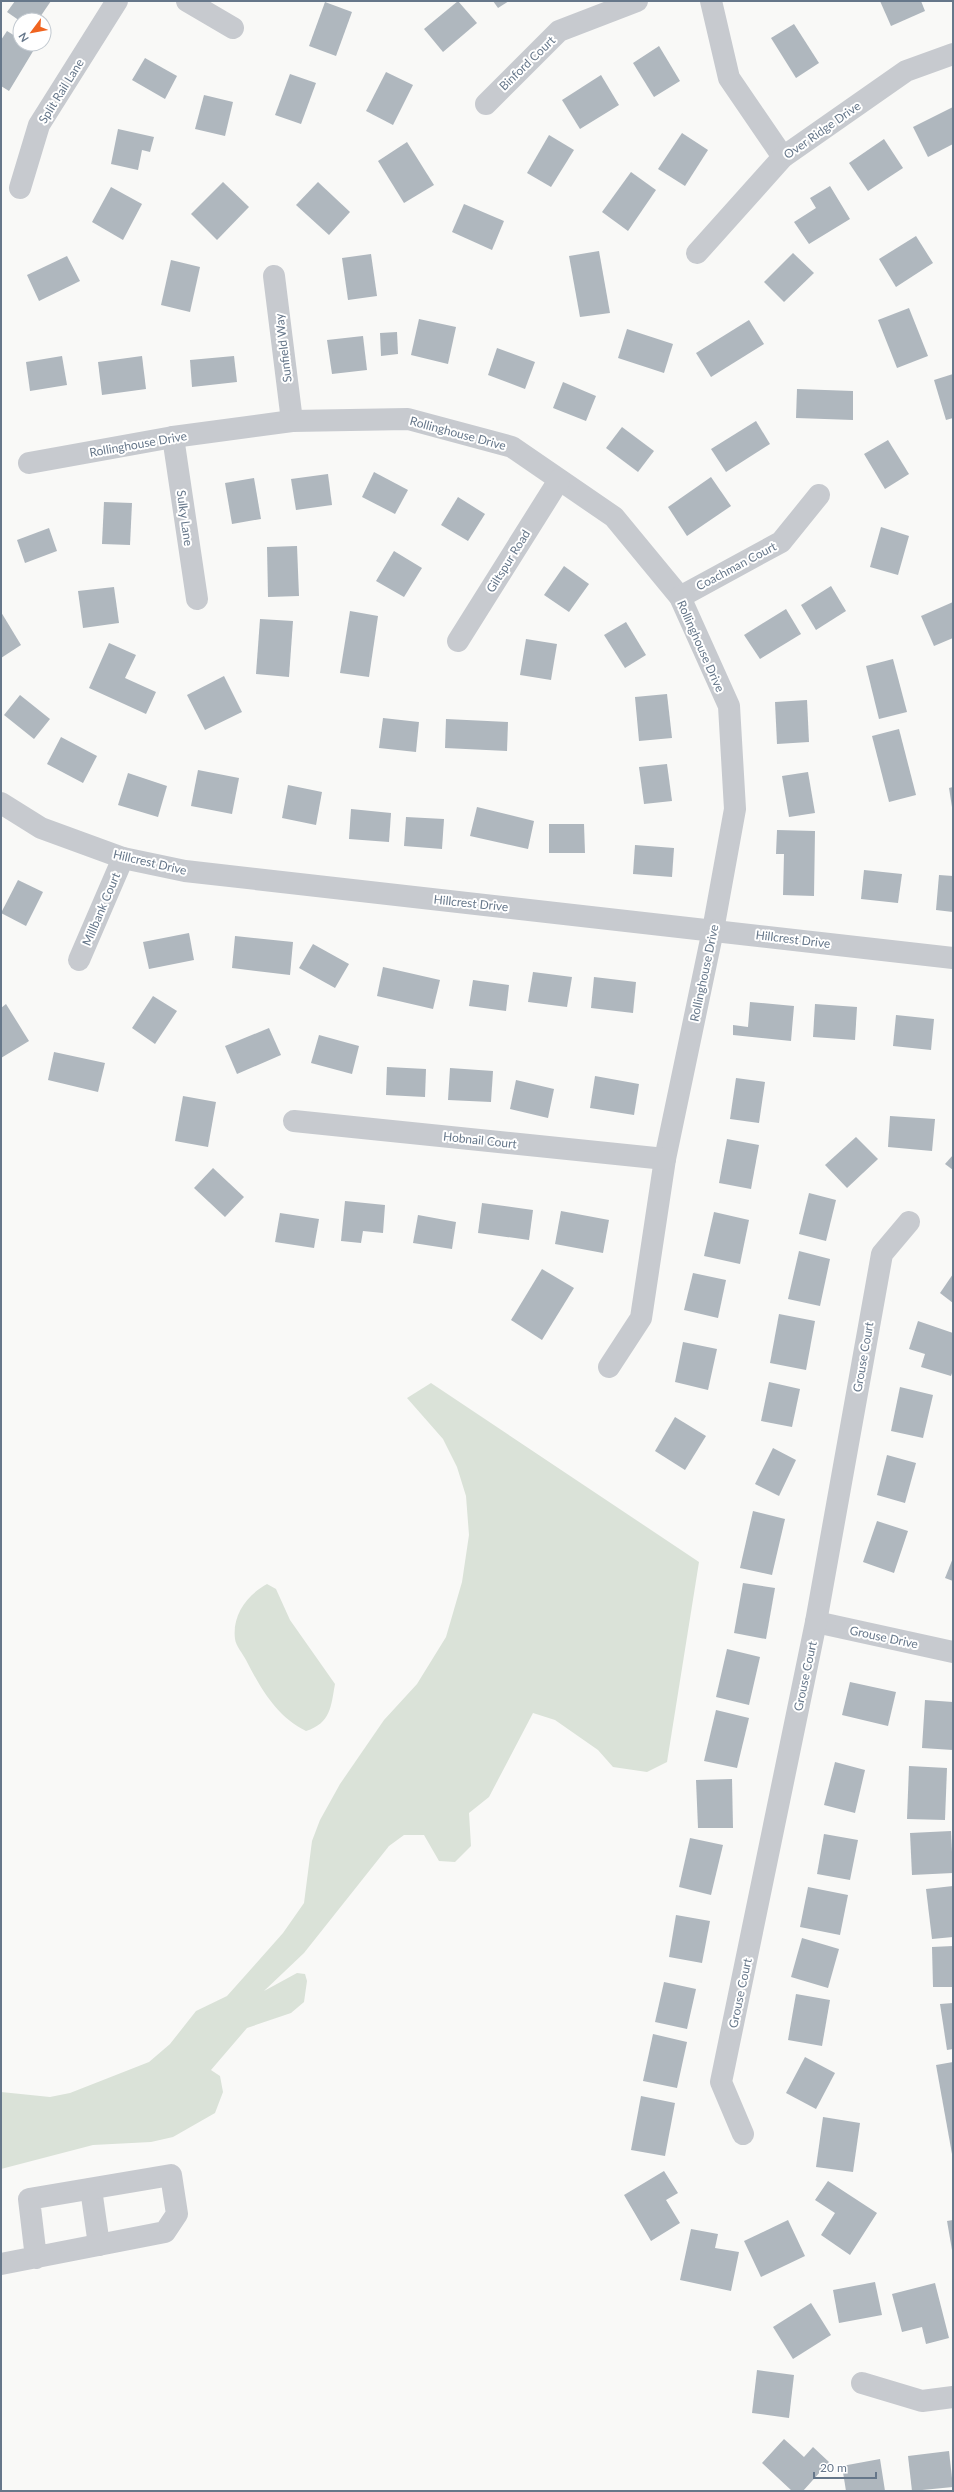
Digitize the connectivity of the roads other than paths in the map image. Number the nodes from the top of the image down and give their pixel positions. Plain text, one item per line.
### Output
1 (117, 1) edge
2 (187, 1) edge
3 (637, 1) edge
4 (711, 1) edge
5 (233, 28) dead end
6 (953, 54) edge
7 (486, 104) dead end
8 (782, 157) junction
9 (20, 188) dead end
10 (696, 253) dead end
11 (274, 276) dead end
12 (292, 420) junction
13 (173, 437) junction
14 (29, 463) dead end
15 (559, 480) junction
16 (819, 495) dead end
17 (680, 597) junction
18 (197, 599) dead end
19 (458, 641) dead end
20 (1, 803) edge
21 (122, 858) junction
22 (713, 930) junction
23 (953, 958) edge
24 (78, 960) dead end
25 (294, 1121) dead end
26 (665, 1159) junction
27 (909, 1222) dead end
28 (609, 1367) dead end
29 (816, 1622) junction
30 (953, 1652) edge
31 (743, 2134) dead end
32 (91, 2188) junction
33 (99, 2245) junction
34 (36, 2258) junction
35 (1, 2264) edge
36 (862, 2383) dead end
37 (953, 2397) edge

1 - 9 street, Split Rail Lane
2 - 5 street
3 - 7 street, Binford Court
4 - 8 street
6 - 8 street, Over Ridge Drive
8 - 10 street, Over Ridge Drive
11 - 12 street, Sunfield Way
12 - 13 street, Rollinghouse Drive
12 - 15 street, Rollinghouse Drive
13 - 14 street, Rollinghouse Drive
13 - 18 street, Sulky Lane
15 - 17 street, Rollinghouse Drive
15 - 19 street, Giltspur Road
16 - 17 street, Coachman Court
17 - 22 street, Rollinghouse Drive
20 - 21 street, Hillcrest Drive
21 - 22 street, Hillcrest Drive
21 - 24 street, Millbank Court
22 - 23 street, Hillcrest Drive
22 - 26 street, Rollinghouse Drive
25 - 26 street, Hobnail Court
26 - 28 street, Rollinghouse Drive
27 - 29 street, Grouse Court
29 - 30 street, Grouse Drive
29 - 31 street, Grouse Court
32 - 33 street
32 - 33 street
32 - 34 street
33 - 34 street
34 - 35 street
36 - 37 street

